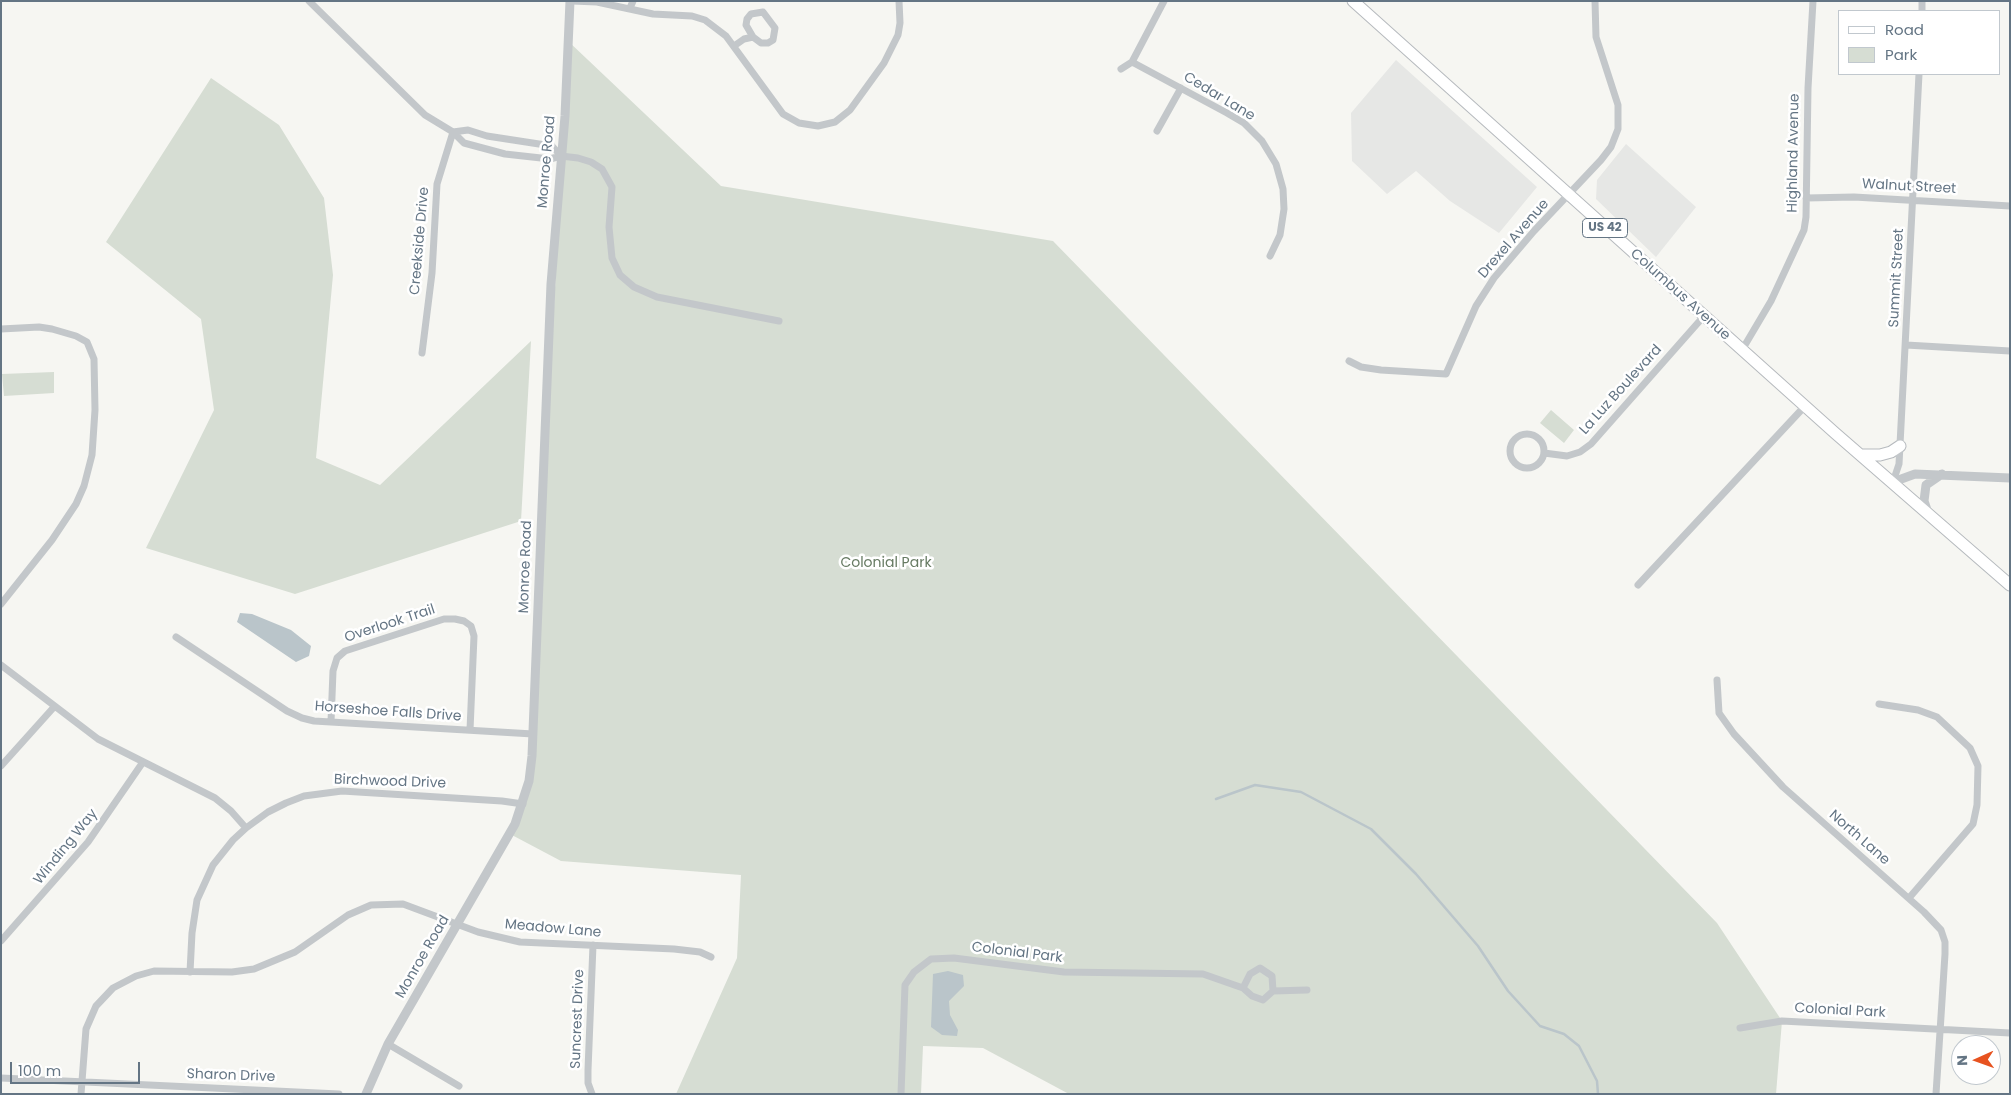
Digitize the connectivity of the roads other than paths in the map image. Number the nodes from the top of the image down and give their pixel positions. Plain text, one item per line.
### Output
1 (309, 1) edge
2 (571, 1) edge
3 (899, 1) edge
4 (1164, 1) edge
5 (1595, 1) edge
6 (1814, 1) edge
7 (1360, 4) edge
8 (632, 5) edge
9 (754, 37) junction
10 (734, 46) junction
11 (1132, 62) junction
12 (1121, 68) dead end
13 (1919, 75) edge
14 (1181, 88) junction
15 (1157, 131) dead end
16 (452, 132) junction
17 (562, 156) junction
18 (1570, 196) junction
19 (1806, 198) junction
20 (1914, 200) junction
21 (2010, 206) edge
22 (1270, 256) dead end
23 (1704, 316) junction
24 (779, 320) dead end
25 (1, 329) edge
26 (1906, 345) junction
27 (1742, 350) junction
28 (2010, 351) edge
29 (422, 353) dead end
30 (1348, 361) dead end
31 (1805, 406) junction
32 (1900, 446) junction
33 (1544, 453) junction
34 (1861, 455) junction
35 (1942, 474) junction
36 (2010, 478) edge
37 (1893, 482) junction
38 (1928, 513) junction
39 (1638, 585) dead end
40 (2010, 586) edge
41 (1, 604) edge
42 (176, 636) dead end
43 (1, 666) edge
44 (1717, 680) dead end
45 (1879, 704) dead end
46 (54, 707) junction
47 (331, 722) junction
48 (470, 730) junction
49 (533, 734) junction
50 (143, 762) junction
51 (1, 766) edge
52 (523, 804) junction
53 (246, 828) junction
54 (1909, 898) junction
55 (458, 924) junction
56 (1, 941) edge
57 (594, 946) junction
58 (711, 957) dead end
59 (190, 972) junction
60 (1244, 988) junction
61 (1308, 990) dead end
62 (1273, 991) junction
63 (1740, 1028) dead end
64 (1939, 1028) junction
65 (2010, 1033) edge
66 (388, 1044) junction
67 (1, 1078) edge
68 (81, 1082) junction
69 (459, 1086) dead end
70 (81, 1094) edge
71 (339, 1094) edge
72 (366, 1094) edge
73 (592, 1094) edge
74 (901, 1094) edge
75 (1936, 1094) edge

1 - 16 street
2 - 8 street
2 - 17 street, Monroe Road
3 - 10 street
4 - 11 street
5 - 18 street
6 - 19 street, Highland Avenue
7 - 18 main road, Columbus Avenue / US 42
8 - 10 street
9 - 9 street
9 - 10 street
11 - 12 street
11 - 14 street, Cedar Lane
13 - 20 street, Summit Street
14 - 15 street
14 - 22 street, Cedar Lane
16 - 17 street
16 - 17 street
16 - 29 street, Creekside Drive
17 - 24 street
17 - 49 street, Monroe Road
18 - 23 main road, Columbus Avenue / US 42
18 - 30 street, Drexel Avenue
19 - 20 street, Walnut Street
19 - 27 street, Highland Avenue
20 - 21 street, Walnut Street
20 - 26 street, Summit Street
23 - 27 main road, Columbus Avenue / US 42
23 - 33 street, La Luz Boulevard
25 - 41 street
26 - 28 street
26 - 32 street, Summit Street
27 - 31 main road, Columbus Avenue / US 42
31 - 34 main road, Columbus Avenue / US 42
31 - 39 street
32 - 34 main road
32 - 37 street, Summit Street
33 - 33 street
34 - 37 main road, Columbus Avenue / US 42
35 - 36 street
35 - 37 street
35 - 38 street
37 - 38 main road, Columbus Avenue / US 42
38 - 40 main road, Columbus Avenue / US 42
42 - 47 street, Horseshoe Falls Drive
43 - 46 street
44 - 54 street, North Lane
45 - 54 street
46 - 50 street
46 - 51 street
47 - 48 street, Horseshoe Falls Drive
47 - 48 street, Overlook Trail
48 - 49 street, Horseshoe Falls Drive
49 - 52 street, Monroe Road
50 - 53 street
50 - 56 street, Winding Way
52 - 53 street, Birchwood Drive
52 - 55 street, Monroe Road
53 - 59 street, Birchwood Drive
54 - 64 street, North Lane
55 - 57 street, Meadow Lane
55 - 59 street, Meadow Lane
55 - 66 street, Monroe Road
57 - 58 street, Meadow Lane
57 - 73 street, Suncrest Drive
59 - 68 street, Meadow Lane
60 - 62 street, Colonial Park
60 - 62 street
60 - 74 street, Colonial Park
61 - 62 street, Colonial Park
63 - 64 street, Colonial Park
64 - 65 street, Colonial Park
64 - 75 street, North Lane
66 - 69 street
66 - 72 street, Monroe Road
67 - 68 street, Sharon Drive
68 - 70 street, Meadow Lane
68 - 71 street, Sharon Drive

